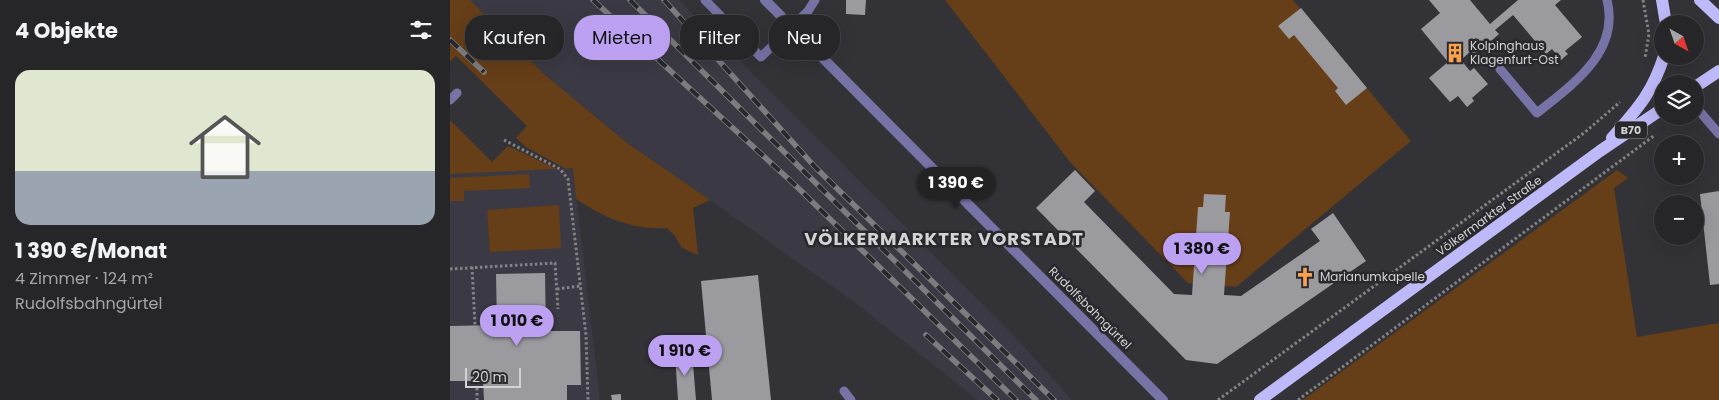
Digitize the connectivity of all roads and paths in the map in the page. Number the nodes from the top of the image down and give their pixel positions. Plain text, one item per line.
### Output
1 (705, 0) edge
2 (765, 0) edge
3 (815, 0) edge
4 (1607, 0) edge
5 (1643, 0) edge
6 (1662, 0) edge
7 (1700, 0) edge
8 (779, 15) edge
9 (803, 15) edge
10 (1664, 15) edge
11 (1719, 18) edge
12 (769, 50) edge
13 (824, 60) edge
14 (1661, 65) edge
15 (1644, 66) dead end
16 (1500, 69) dead end
17 (1719, 71) edge
18 (1704, 81) edge
19 (1624, 99) dead end
20 (1654, 114) edge
21 (1704, 116) edge
22 (1656, 134) dead end
23 (1719, 134) edge
24 (504, 140) dead end
25 (1600, 151) junction
26 (450, 268) edge
27 (472, 268) junction
28 (580, 286) junction
29 (557, 290) junction
30 (558, 309) dead end
31 (475, 325) dead end
32 (477, 388) dead end
33 (844, 390) dead end
34 (477, 400) edge
35 (588, 400) edge
36 (851, 400) edge
37 (1164, 400) edge
38 (1218, 400) edge
39 (1260, 400) edge
40 (1298, 400) edge

1 - 12 lane
2 - 8 street, Rudolfsbahngürtel
3 - 9 lane
4 - 16 lane
5 - 15 path
6 - 10 main road
7 - 11 main road
13 - 37 street, Rudolfsbahngürtel
14 - 25 main road, B70
17 - 18 main road
19 - 38 path
20 - 25 main road, Völkermarkter Straße / B70
21 - 23 lane
22 - 40 path
24 - 28 path
25 - 39 main road, Völkermarkter Straße / B70
26 - 27 path
27 - 29 path
27 - 31 path
28 - 29 path
28 - 35 path
29 - 30 path
32 - 34 path
33 - 36 lane

